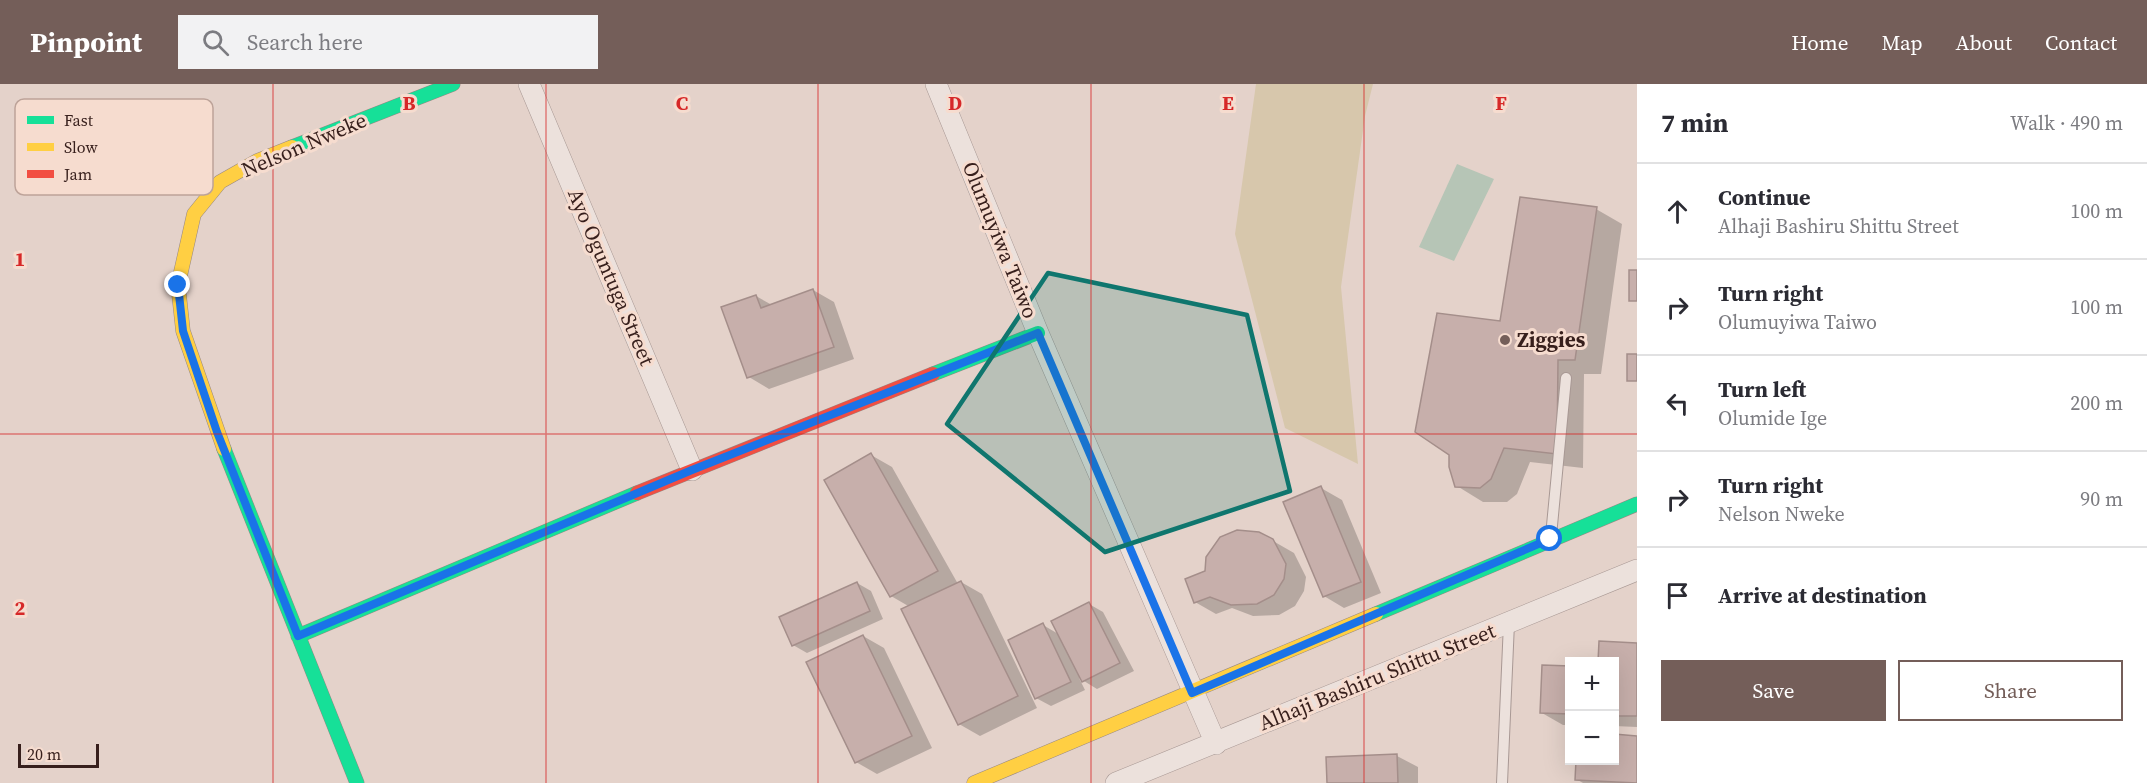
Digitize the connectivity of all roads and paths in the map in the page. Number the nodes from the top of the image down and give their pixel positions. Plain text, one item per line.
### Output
1 (453, 84) edge
2 (529, 84) edge
3 (936, 84) edge
4 (213, 191) edge
5 (209, 195) edge
6 (1038, 333) junction
7 (1566, 378) dead end
8 (692, 470) junction
9 (1637, 504) edge
10 (1550, 539) junction
11 (1637, 570) edge
12 (1509, 622) junction
13 (298, 636) junction
14 (1192, 693) junction
15 (1216, 744) junction
16 (357, 783) edge
17 (974, 783) edge
18 (1116, 783) edge
19 (1502, 783) edge

1 - 4 street, Nelson Nweke
2 - 8 street, Ayo Oguntuga Street
3 - 6 street, Olumuyiwa Taiwo
5 - 13 street, Nelson Nweke
6 - 8 street
6 - 14 street, Olumuyiwa Taiwo
7 - 10 lane
8 - 13 street
9 - 10 street
10 - 14 street
11 - 12 street, Alhaji Bashiru Shittu Street
12 - 15 street, Alhaji Bashiru Shittu Street
12 - 19 lane
13 - 16 street, Nelson Nweke
14 - 15 street, Olumuyiwa Taiwo
14 - 17 street
15 - 18 street, Alhaji Bashiru Shittu Street

